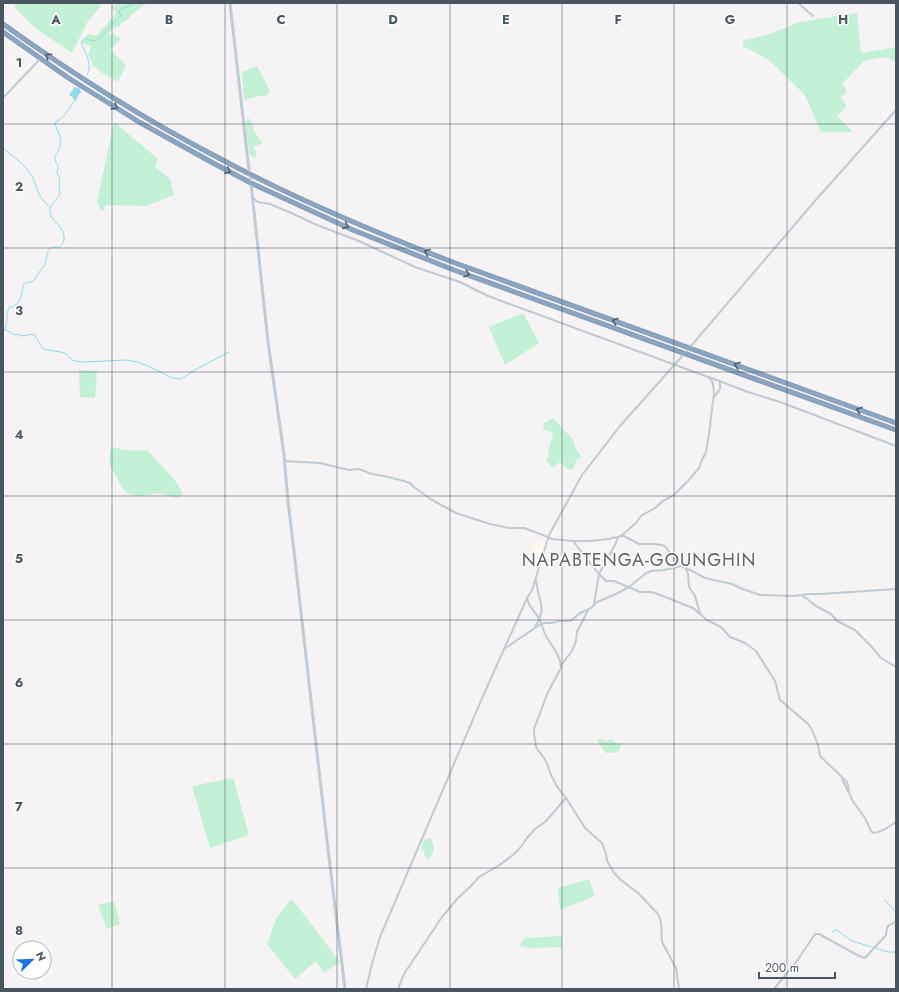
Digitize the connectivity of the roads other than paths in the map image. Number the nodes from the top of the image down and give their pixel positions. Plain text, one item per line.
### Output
1 (230, 3) edge
2 (798, 3) edge
3 (813, 16) dead end
4 (3, 24) edge
5 (3, 32) edge
6 (40, 58) junction
7 (3, 98) edge
8 (896, 110) edge
9 (250, 174) junction
10 (251, 183) junction
11 (253, 197) junction
12 (690, 347) junction
13 (685, 353) junction
14 (675, 364) junction
15 (708, 377) junction
16 (720, 382) junction
17 (713, 398) junction
18 (896, 423) edge
19 (896, 430) edge
20 (896, 446) edge
21 (284, 461) junction
22 (621, 536) junction
23 (618, 537) junction
24 (549, 538) junction
25 (573, 541) junction
26 (673, 557) junction
27 (683, 566) junction
28 (672, 568) junction
29 (686, 568) junction
30 (599, 574) junction
31 (536, 580) junction
32 (629, 587) junction
33 (896, 589) edge
34 (802, 595) junction
35 (527, 598) junction
36 (594, 604) junction
37 (589, 609) junction
38 (701, 614) junction
39 (540, 620) junction
40 (542, 624) junction
41 (534, 628) junction
42 (503, 650) junction
43 (561, 665) junction
44 (896, 667) edge
45 (566, 798) junction
46 (896, 822) edge
47 (896, 921) edge
48 (345, 989) edge
49 (366, 989) edge
50 (398, 989) edge
51 (680, 989) edge
52 (774, 989) edge

1 - 9 street
2 - 3 street
9 -> 4 highway
5 - 6 highway
6 - 7 street
6 -> 10 highway
8 - 12 street
9 - 10 street
12 -> 9 highway
10 - 11 street
10 -> 13 highway
11 - 14 street
11 - 21 street
12 - 13 street
18 -> 12 highway
13 - 14 street
13 - 19 highway
14 - 15 street
14 - 24 street
15 - 16 street
15 - 17 street
16 - 17 street
16 - 20 street
17 - 22 street
21 - 24 street
21 - 48 street
22 - 23 street
22 - 26 street
23 - 25 street
23 - 30 street
24 - 25 street
24 - 31 street
25 - 30 street
26 - 27 street
26 - 28 street
27 - 28 street
27 - 29 street
28 - 32 street
29 - 34 street
29 - 38 street
30 - 32 street
30 - 36 street
31 - 35 street
31 - 39 street
32 - 36 street
32 - 38 street
33 - 34 street
34 - 44 street
35 - 39 street
35 - 42 street
36 - 37 street
37 - 40 street
37 - 43 street
38 - 46 street
39 - 40 street
39 - 41 street
40 - 41 street
40 - 43 street
41 - 42 street
42 - 49 street
43 - 45 street
45 - 50 street
45 - 51 street
47 - 52 street

